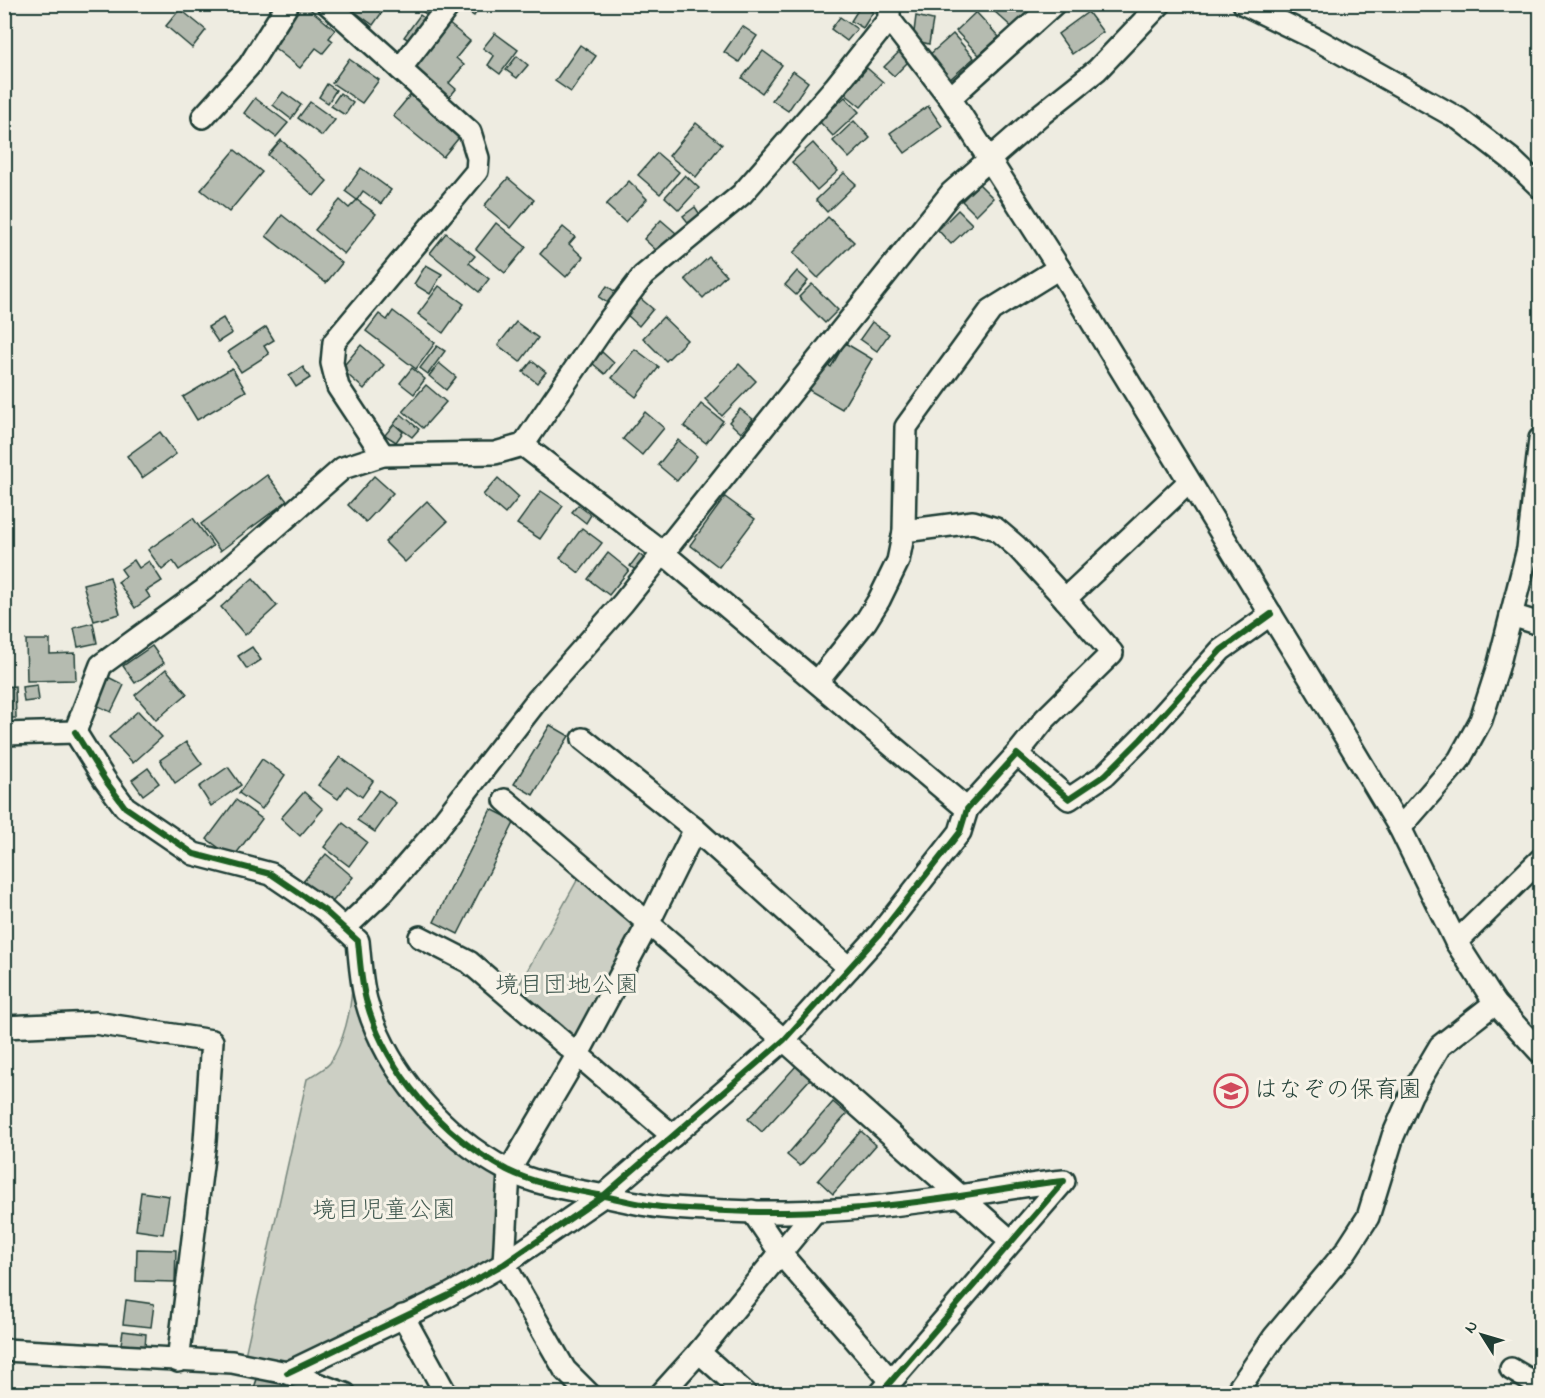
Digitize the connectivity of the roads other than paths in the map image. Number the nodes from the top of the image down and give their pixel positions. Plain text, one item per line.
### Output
1 (288, 4) edge
2 (328, 4) edge
3 (450, 4) edge
4 (1054, 4) edge
5 (1160, 4) edge
6 (1244, 4) edge
7 (889, 12) edge
8 (400, 69) junction
9 (950, 98) junction
10 (203, 117) dead end
11 (989, 159) junction
12 (1540, 187) edge
13 (1059, 268) junction
14 (1540, 439) edge
15 (523, 445) junction
16 (383, 455) junction
17 (1190, 482) junction
18 (904, 531) junction
19 (662, 552) junction
20 (1065, 599) junction
21 (1271, 614) junction
22 (1510, 615) junction
23 (1540, 624) edge
24 (817, 682) junction
25 (75, 732) junction
26 (4, 734) edge
27 (582, 739) dead end
28 (1017, 754) junction
29 (505, 800) dead end
30 (967, 809) junction
31 (1400, 828) junction
32 (695, 829) junction
33 (1540, 860) edge
34 (648, 924) junction
35 (345, 928) junction
36 (420, 937) dead end
37 (1456, 942) junction
38 (849, 968) junction
39 (1495, 1003) junction
40 (4, 1027) edge
41 (784, 1040) junction
42 (1540, 1052) edge
43 (578, 1054) junction
44 (672, 1136) junction
45 (509, 1171) junction
46 (603, 1196) junction
47 (959, 1196) junction
48 (752, 1211) junction
49 (815, 1211) junction
50 (1011, 1241) junction
51 (781, 1254) junction
52 (504, 1264) junction
53 (404, 1316) junction
54 (4, 1350) edge
55 (699, 1352) junction
56 (178, 1360) junction
57 (1511, 1369) dead end
58 (287, 1373) junction
59 (1540, 1380) edge
60 (885, 1387) edge
61 (345, 1394) edge
62 (446, 1394) edge
63 (589, 1394) edge
64 (661, 1394) edge
65 (746, 1394) edge
66 (1234, 1394) edge

1 - 10 street
2 - 8 street
3 - 8 street
4 - 9 street
5 - 11 street
6 - 12 street
7 - 9 street
7 - 15 street
8 - 16 street
9 - 11 street
11 - 13 street
11 - 19 street
13 - 17 street
13 - 18 street
14 - 22 street
15 - 16 street
15 - 19 street
16 - 25 street
17 - 20 street
17 - 21 street
18 - 20 street
18 - 24 street
19 - 24 street
19 - 35 street
20 - 28 street
21 - 28 street
21 - 31 street
22 - 23 street
22 - 31 street
24 - 30 street
25 - 26 street
25 - 35 street
27 - 32 street
28 - 30 street
29 - 34 street
30 - 38 street
31 - 37 street
32 - 34 street
32 - 38 street
33 - 37 street
34 - 41 street
34 - 43 street
35 - 45 street
36 - 43 street
37 - 39 street
38 - 41 street
39 - 42 street
39 - 66 street
40 - 56 street
41 - 44 street
41 - 47 street
43 - 44 street
43 - 45 street
44 - 46 street
45 - 46 street
45 - 52 street
46 - 48 street
46 - 52 street
47 - 49 street
47 - 50 street
47 - 50 street
48 - 49 street
48 - 51 street
49 - 51 street
50 - 60 street
51 - 55 street
51 - 60 street
52 - 53 street
52 - 63 street
53 - 58 street
53 - 62 street
54 - 56 street
55 - 64 street
55 - 65 street
56 - 58 street
57 - 59 street
58 - 61 street

